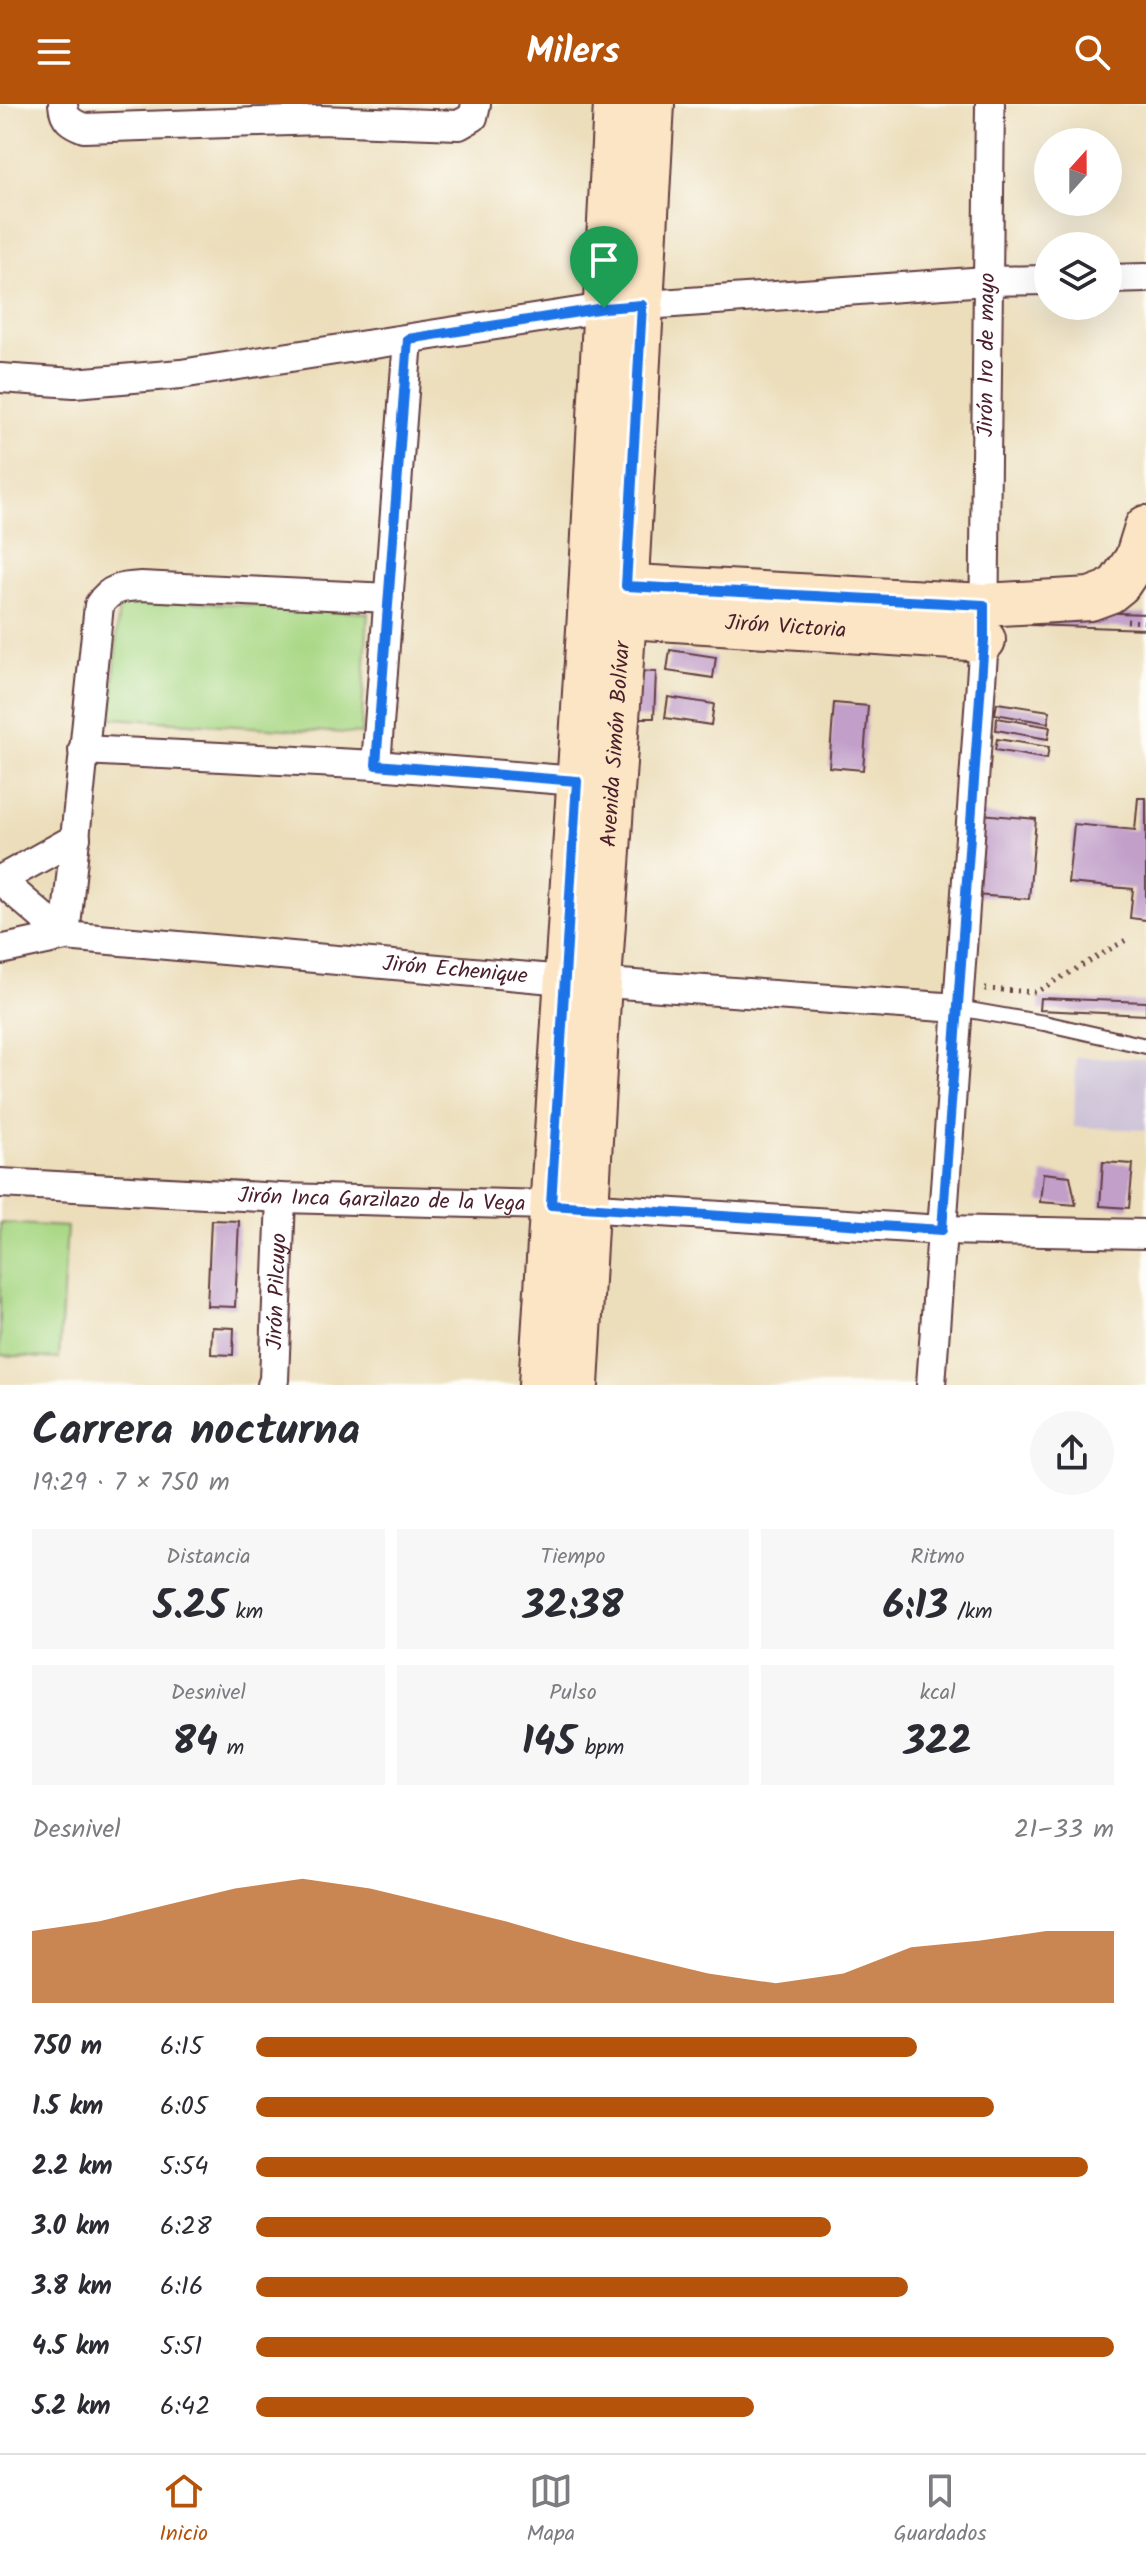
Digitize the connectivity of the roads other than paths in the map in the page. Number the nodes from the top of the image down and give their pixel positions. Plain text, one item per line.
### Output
1 (63, 104) edge
2 (476, 104) edge
3 (615, 104) edge
4 (653, 104) edge
5 (990, 104) edge
6 (320, 112) edge
7 (221, 114) edge
8 (1146, 278) edge
9 (1122, 279) edge
10 (1034, 280) edge
11 (986, 281) junction
12 (623, 307) junction
13 (408, 339) junction
14 (0, 378) edge
15 (1143, 552) edge
16 (389, 598) junction
17 (607, 600) junction
18 (984, 622) junction
19 (83, 750) junction
20 (376, 765) junction
21 (577, 781) junction
22 (76, 838) junction
23 (0, 880) edge
24 (0, 888) edge
25 (65, 936) junction
26 (0, 950) edge
27 (582, 981) junction
28 (959, 998) junction
29 (1146, 1046) edge
30 (0, 1183) edge
31 (281, 1198) junction
32 (569, 1206) junction
33 (942, 1230) junction
34 (1146, 1234) edge
35 (272, 1385) edge
36 (540, 1385) edge
37 (577, 1385) edge
38 (931, 1385) edge

1 - 7 street
2 - 6 street
3 - 12 street, Avenida Simón Bolívar
4 - 12 street, Avenida Simón Bolívar
5 - 11 street, Jirón 1ro de mayo
6 - 7 street
8 - 9 street
10 - 11 street
11 - 12 street
11 - 18 street, Jirón 1ro de mayo
12 - 13 street
12 - 17 street, Avenida Simón Bolívar
13 - 14 street
13 - 16 street
15 - 18 street, Jirón Victoria
16 - 19 street
16 - 20 street
17 - 18 street, Jirón Victoria
17 - 21 street, Avenida Simón Bolívar
17 - 27 street, Avenida Simón Bolívar
18 - 28 street, Jirón 1ro de mayo
19 - 20 street
19 - 22 street
20 - 21 street
21 - 27 street, Avenida Simón Bolívar
22 - 23 street
22 - 25 street
23 - 24 street
23 - 25 street
25 - 26 street, Jirón Echenique
25 - 27 street, Jirón Echenique
27 - 28 street, Jirón Echenique
27 - 32 street, Avenida Simón Bolívar
28 - 29 lane
28 - 33 street, Jirón 1ro de mayo
30 - 31 street, Jirón Inca Garzilazo de la Vega
31 - 32 street, Jirón Inca Garzilazo de la Vega
31 - 35 street, Jirón Pilcuyo
32 - 33 street, Jirón Inca Garzilazo de la Vega
32 - 36 street, Avenida Simón Bolívar
32 - 37 street, Avenida Simón Bolívar
33 - 34 street, Jirón Inca Garzilazo de la Vega
33 - 38 street, Jirón 1ro de mayo

